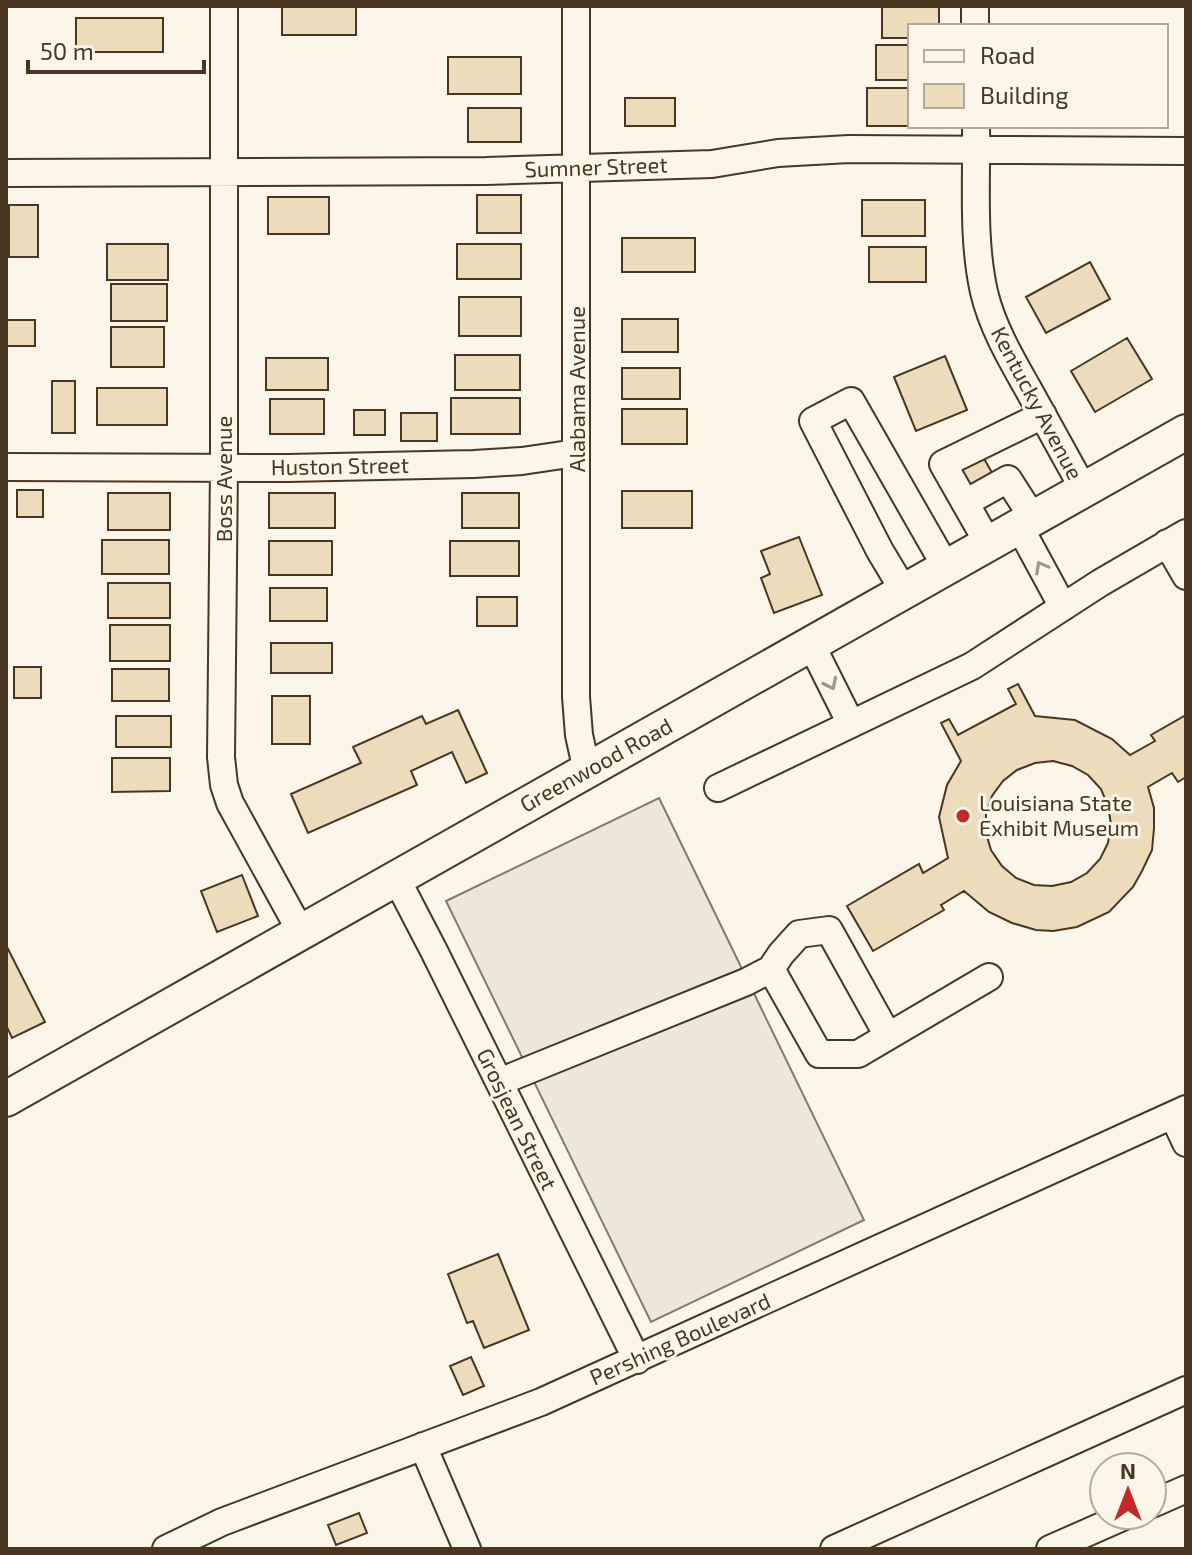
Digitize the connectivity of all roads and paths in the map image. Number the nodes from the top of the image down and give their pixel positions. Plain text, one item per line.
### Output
1 (224, 6) edge
2 (576, 6) edge
3 (976, 138) edge
4 (1186, 151) edge
5 (577, 168) junction
6 (224, 172) junction
7 (6, 173) edge
8 (1043, 415) junction
9 (1186, 432) edge
10 (988, 442) junction
11 (576, 453) junction
12 (6, 467) edge
13 (224, 467) junction
14 (1008, 479) junction
15 (1084, 490) junction
16 (965, 503) junction
17 (1026, 522) junction
18 (1177, 538) edge
19 (988, 543) junction
20 (946, 567) junction
21 (1186, 576) edge
22 (904, 591) junction
23 (1063, 607) junction
24 (811, 644) junction
25 (851, 724) junction
26 (587, 771) junction
27 (718, 788) dead end
28 (396, 878) junction
29 (301, 932) junction
30 (771, 969) junction
31 (989, 977) dead end
32 (888, 1036) junction
33 (499, 1082) junction
34 (6, 1099) edge
35 (1180, 1112) edge
36 (1186, 1143) edge
37 (637, 1360) junction
38 (1186, 1390) edge
39 (423, 1446) junction
40 (1091, 1531) edge
41 (166, 1549) edge
42 (467, 1549) edge
43 (834, 1549) edge
44 (1050, 1549) edge

1 - 6 street, Boss Avenue
2 - 5 street, Alabama Avenue
3 - 4 street, Sumner Street
3 - 5 street, Sumner Street
3 - 8 street, Kentucky Avenue
5 - 6 street, Sumner Street
5 - 11 street, Alabama Avenue
6 - 7 street, Sumner Street
6 - 13 street, Boss Avenue
8 - 10 street
8 - 15 street, Kentucky Avenue
9 - 15 main road, Greenwood Road
10 - 14 street
10 - 16 street
11 - 13 street, Huston Street
11 - 26 street, Alabama Avenue
12 - 13 street, Huston Street
13 - 29 street, Boss Avenue
14 - 16 street
14 - 17 street
15 - 17 main road, Greenwood Road
16 - 19 street
17 - 19 main road, Greenwood Road
23 -> 17 street
18 - 21 street
18 - 23 street
19 - 20 main road, Greenwood Road
20 - 22 main road, Greenwood Road
20 - 22 street
22 - 24 main road, Greenwood Road
23 - 25 street
24 -> 25 street
24 - 26 main road, Greenwood Road
25 - 27 street
26 - 28 main road, Greenwood Road
28 - 29 main road, Greenwood Road
28 - 33 street, Grosjean Street
29 - 34 main road, Greenwood Road
30 - 32 street
30 - 32 street
30 - 33 street
31 - 32 street
33 - 37 street, Grosjean Street
35 - 36 street
35 - 37 street, Pershing Boulevard
37 - 39 street, Pershing Boulevard
38 - 43 street
39 - 41 street, Pershing Boulevard
39 - 42 street
40 - 44 street

